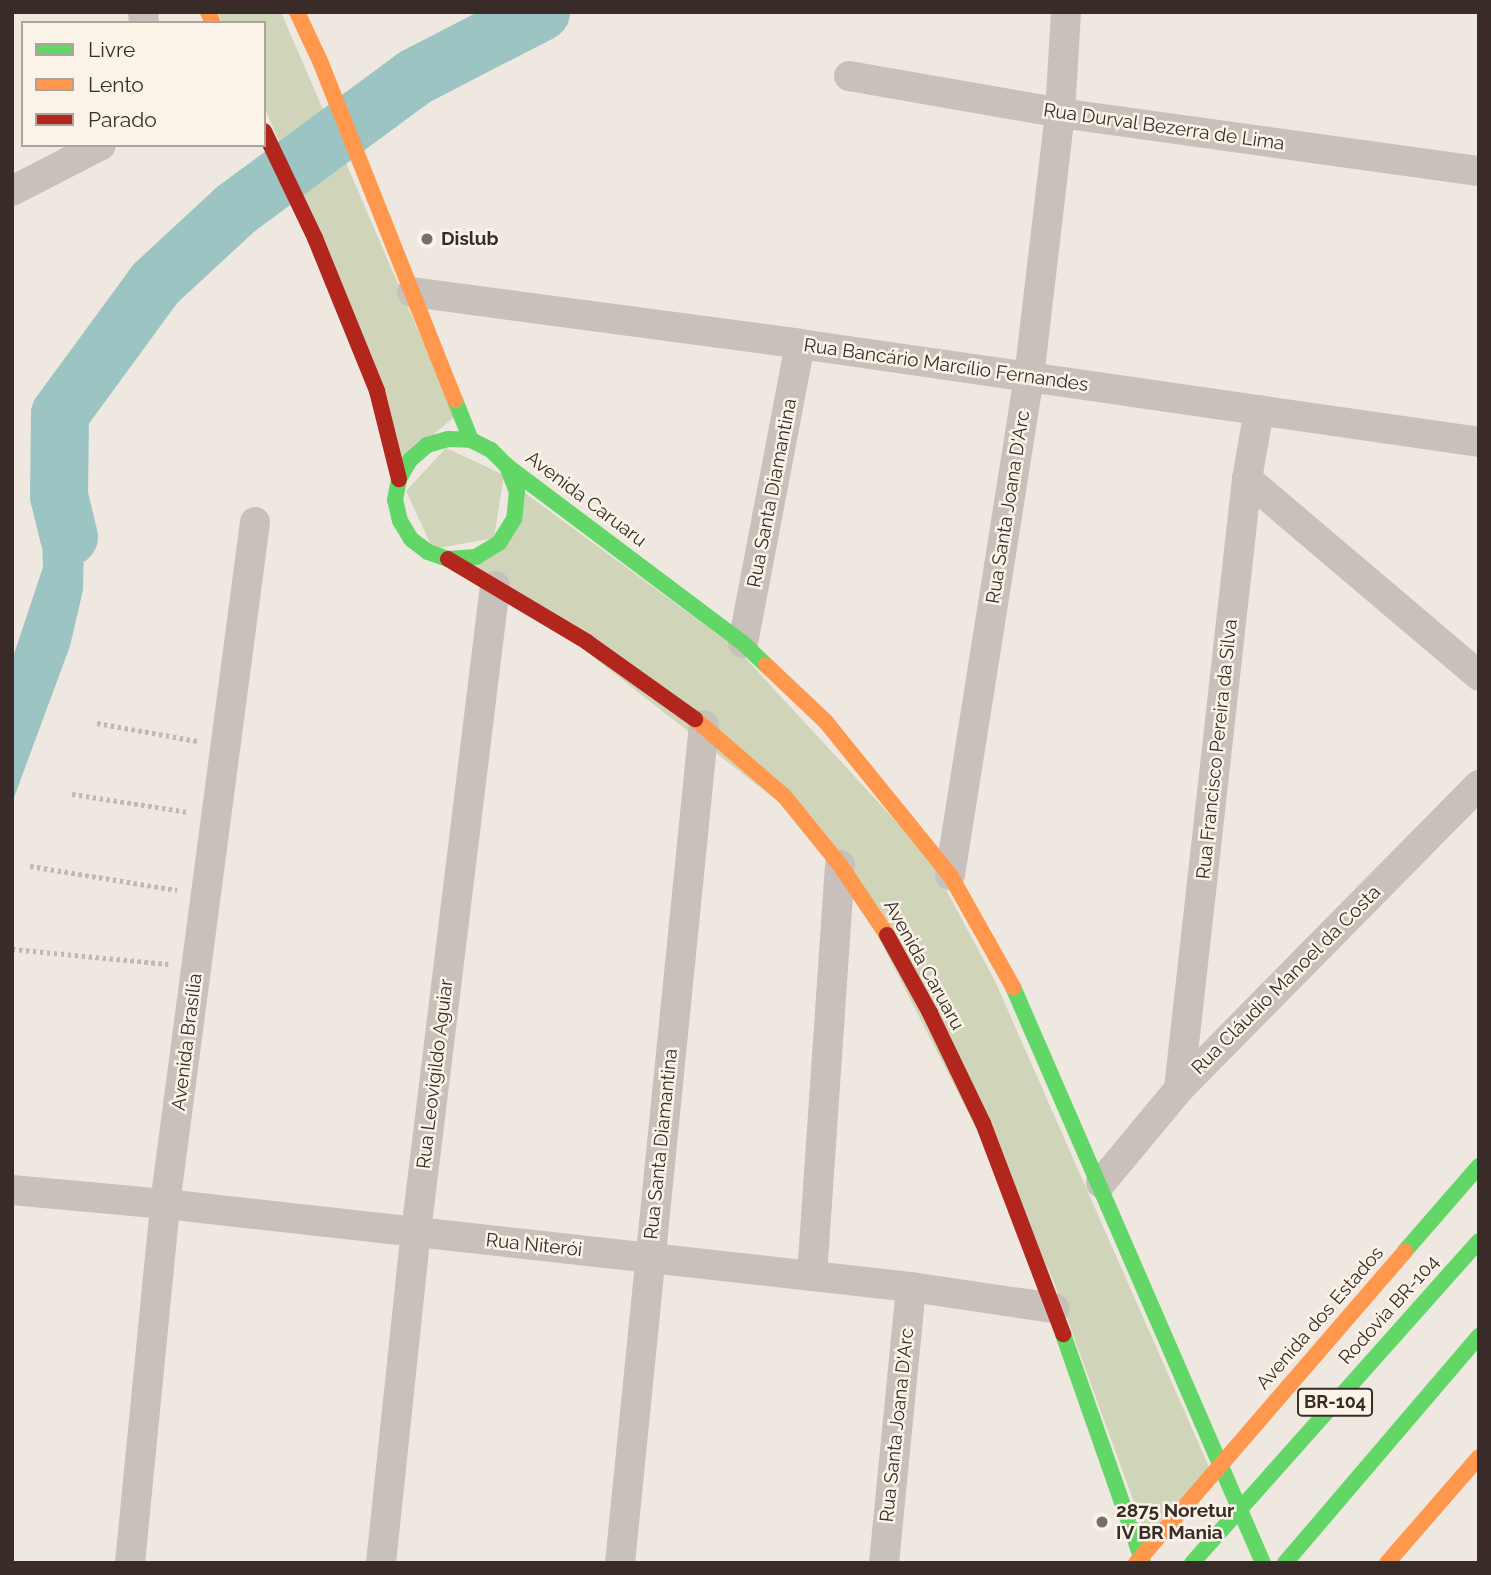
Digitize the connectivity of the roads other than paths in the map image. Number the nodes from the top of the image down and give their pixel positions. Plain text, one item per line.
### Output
1 (297, 12) edge
2 (1066, 12) edge
3 (849, 76) dead end
4 (1060, 113) junction
5 (266, 135) edge
6 (97, 147) edge
7 (1479, 170) edge
8 (12, 191) edge
9 (412, 292) junction
10 (800, 344) junction
11 (1029, 377) junction
12 (1259, 410) junction
13 (471, 440) junction
14 (1479, 442) edge
15 (507, 466) junction
16 (399, 479) junction
17 (1247, 479) junction
18 (255, 522) dead end
19 (448, 559) junction
20 (495, 586) junction
21 (743, 643) junction
22 (1479, 676) edge
23 (705, 725) junction
24 (1479, 785) edge
25 (840, 865) junction
26 (950, 875) junction
27 (1179, 1089) junction
28 (1479, 1166) edge
29 (1101, 1183) junction
30 (12, 1190) edge
31 (165, 1204) junction
32 (416, 1232) junction
33 (1479, 1241) edge
34 (649, 1258) junction
35 (812, 1276) junction
36 (911, 1287) junction
37 (1054, 1308) junction
38 (1479, 1336) edge
39 (1479, 1457) edge
40 (1220, 1465) junction
41 (1139, 1561) edge
42 (130, 1563) edge
43 (381, 1563) edge
44 (620, 1563) edge
45 (884, 1563) edge
46 (1192, 1563) edge
47 (1263, 1563) edge
48 (1285, 1563) edge
49 (1387, 1563) edge

1 - 9 main road
2 - 4 street, Rua Santa Joana D'Arc
3 - 4 street, Rua Durval Bezerra de Lima
4 - 7 street, Rua Durval Bezerra de Lima
4 - 11 street, Rua Santa Joana D'Arc
5 - 16 main road, Avenida Caruaru
6 - 8 street
9 - 10 street, Rua Bancário Marcílio Fernandes
9 - 13 main road
10 - 11 street, Rua Bancário Marcílio Fernandes
10 - 21 street, Rua Santa Diamantina
11 - 12 street, Rua Bancário Marcílio Fernandes
11 - 26 street, Rua Santa Joana D'Arc
12 - 14 street, Rua Bancário Marcílio Fernandes
12 - 17 street, Rua Francisco Pereira da Silva
13 - 15 main road, Avenida Caruaru
13 - 16 main road
15 - 19 main road, Avenida Caruaru
15 - 21 main road, Avenida Caruaru
16 - 19 main road, Avenida Caruaru
17 - 22 street
17 - 27 street, Rua Francisco Pereira da Silva
18 - 31 street, Avenida Brasília
19 - 20 main road, Avenida Caruaru
20 - 23 main road, Avenida Caruaru
20 - 32 street, Rua Leovigildo Aguiar
21 - 26 main road, Avenida Caruaru
23 - 25 main road, Avenida Caruaru
23 - 34 street, Rua Santa Diamantina
24 - 27 street, Rua Cláudio Manoel da Costa
25 - 35 street
25 - 37 main road, Avenida Caruaru
26 - 29 main road, Avenida Caruaru
27 - 29 street, Rua Cláudio Manoel da Costa
28 - 40 main road, Avenida dos Estados
29 - 40 main road, Avenida Caruaru
30 - 31 street, Rua Niterói
31 - 32 street, Rua Niterói
31 - 42 street, Avenida Brasília
32 - 34 street, Rua Niterói
32 - 43 street, Rua Leovigildo Aguiar
33 - 46 main road, Rodovia BR-104 / BR-104, bridge
34 - 35 street, Rua Niterói
34 - 44 street, Rua Santa Diamantina
35 - 36 street, Rua Niterói
36 - 37 street, Rua Niterói
36 - 45 street, Rua Santa Joana D'Arc
37 - 41 main road, Avenida Caruaru
38 - 48 main road, BR-104
39 - 49 main road
40 - 41 main road, Avenida dos Estados
40 - 47 main road, Avenida Caruaru

